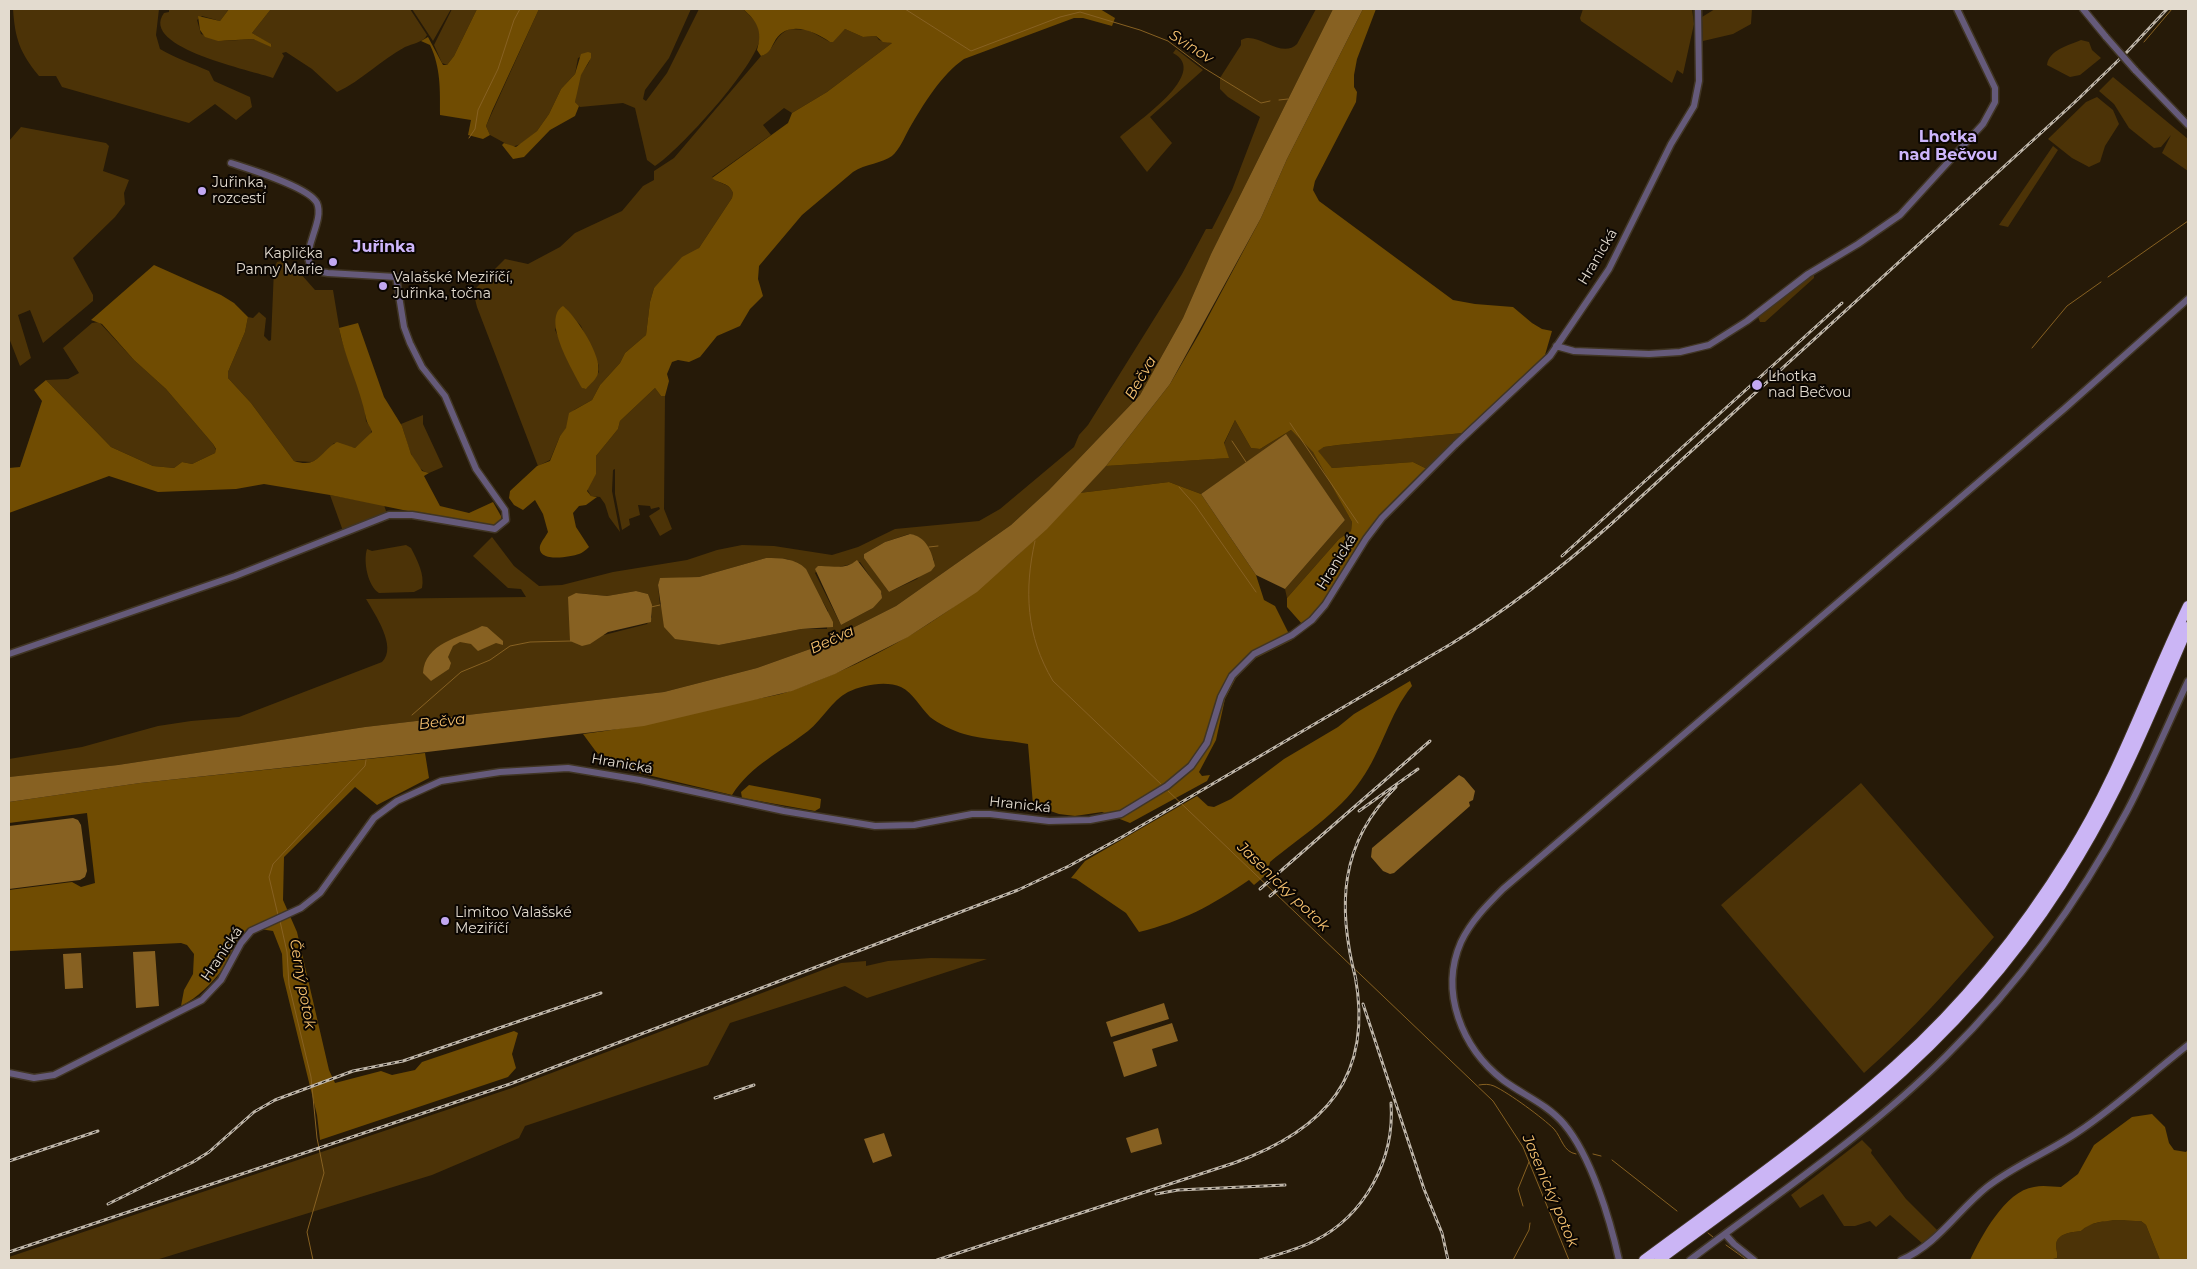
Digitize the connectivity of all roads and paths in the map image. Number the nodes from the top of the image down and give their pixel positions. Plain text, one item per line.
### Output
1 (1698, 9) edge
2 (1957, 9) edge
3 (2083, 9) edge
4 (2188, 125) edge
5 (231, 163) dead end
6 (2188, 299) edge
7 (1556, 346) junction
8 (2188, 606) edge
9 (2188, 627) edge
10 (9, 654) edge
11 (2188, 681) edge
12 (2188, 1045) edge
13 (9, 1073) edge
14 (1725, 1234) junction
15 (1619, 1260) edge
16 (1644, 1260) edge
17 (1659, 1260) edge
18 (1690, 1260) edge
19 (1754, 1260) edge
20 (1901, 1260) edge

1 - 7 street, Hranická
2 - 7 street
3 - 4 street, bridge
5 - 10 street
6 - 15 street
7 - 13 street, Hranická
8 - 16 highway
9 - 17 highway
11 - 14 street
12 - 20 street
14 - 18 street
14 - 19 street

